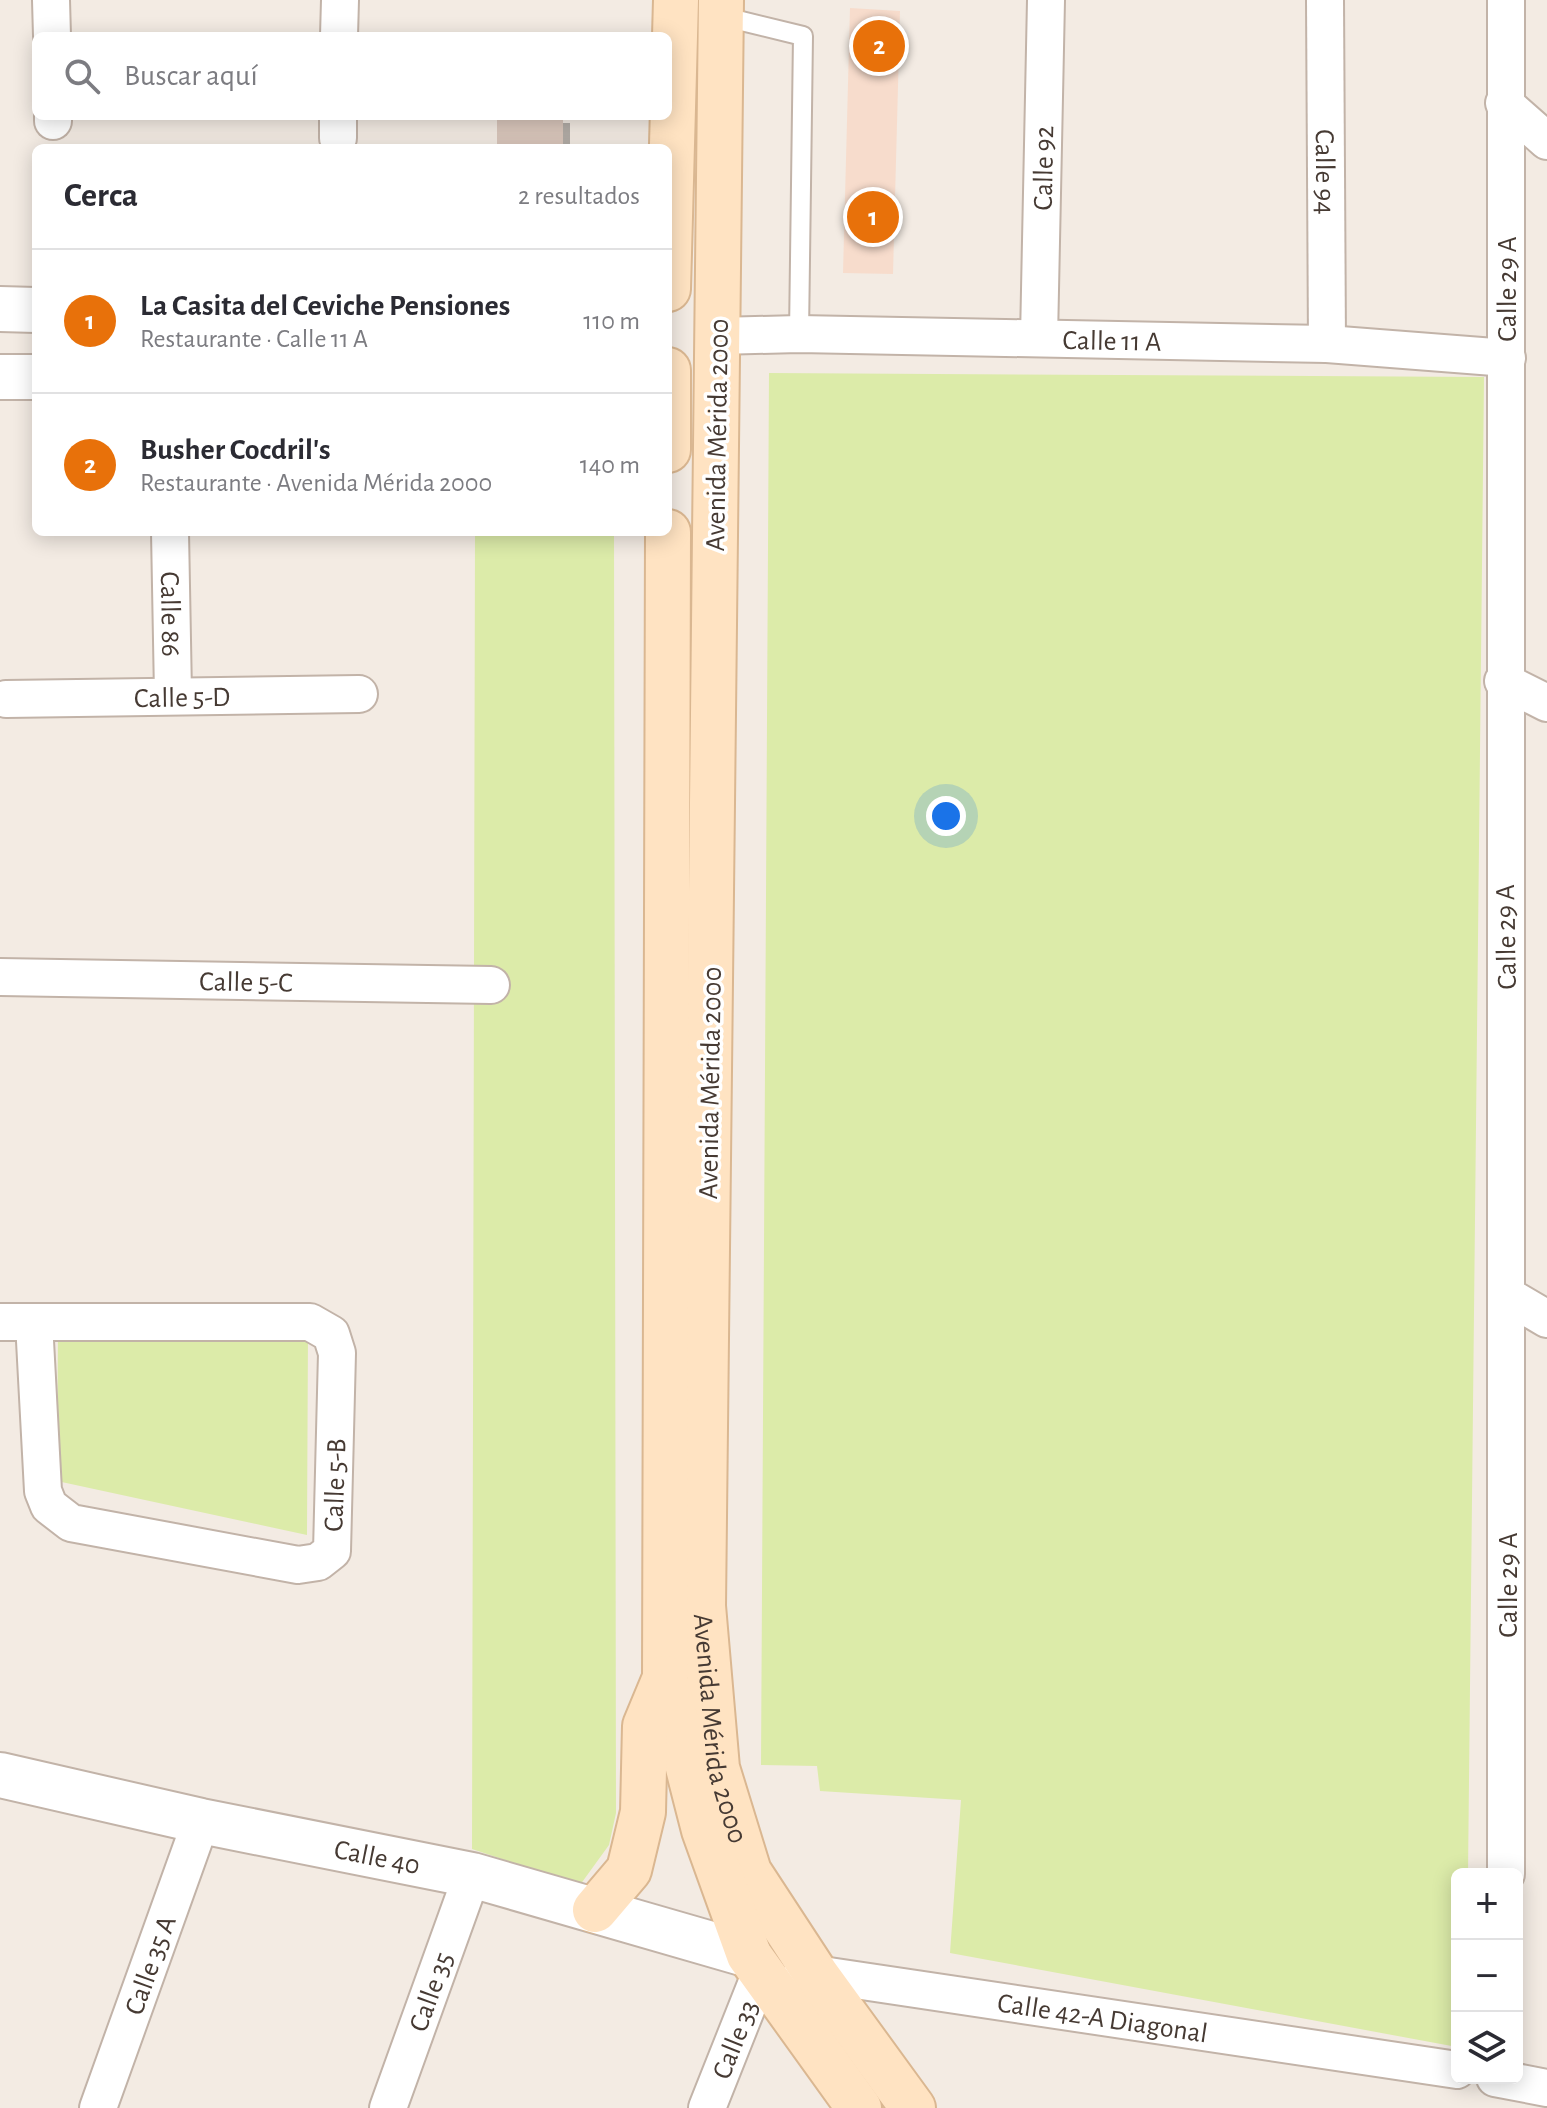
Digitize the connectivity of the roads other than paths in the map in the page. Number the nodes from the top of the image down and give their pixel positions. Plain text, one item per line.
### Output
1 (51, 0) edge
2 (340, 0) edge
3 (676, 0) edge
4 (1046, 0) edge
5 (1325, 0) edge
6 (1506, 0) edge
7 (721, 8) edge
8 (52, 32) edge
9 (339, 32) edge
10 (1504, 103) junction
11 (1547, 141) edge
12 (672, 144) edge
13 (0, 309) edge
14 (32, 310) edge
15 (799, 334) junction
16 (718, 336) junction
17 (1039, 338) junction
18 (1327, 344) junction
19 (1507, 358) junction
20 (0, 377) edge
21 (32, 377) edge
22 (170, 536) edge
23 (668, 536) edge
24 (1503, 681) junction
25 (173, 694) junction
26 (359, 694) dead end
27 (6, 699) dead end
28 (1547, 703) edge
29 (0, 977) edge
30 (491, 985) dead end
31 (1508, 1296) junction
32 (1547, 1319) edge
33 (17, 1322) edge
34 (665, 1678) junction
35 (0, 1775) edge
36 (201, 1821) junction
37 (1506, 1868) edge
38 (472, 1875) junction
39 (595, 1910) junction
40 (755, 1963) junction
41 (817, 1976) junction
42 (1451, 2069) edge
43 (1523, 2083) edge
44 (1547, 2088) edge
45 (98, 2108) edge
46 (388, 2108) edge
47 (707, 2108) edge
48 (859, 2108) edge
49 (913, 2108) edge

1 - 8 street
2 - 9 street
3 - 12 main road
4 - 17 street, Calle 92
5 - 18 street, Calle 94
6 - 10 street, Calle 29 A
7 - 15 lane
7 - 16 main road, Avenida Mérida 2000
10 - 11 street
10 - 19 street, Calle 29 A
13 - 14 street
15 - 16 street, Calle 11 A
15 - 17 street, Calle 11 A
16 - 41 main road, Avenida Mérida 2000
17 - 18 street, Calle 11 A
18 - 19 street, Calle 11 A
19 - 24 street, Calle 29 A
20 - 21 street
22 - 25 street, Calle 86
23 - 34 main road, Avenida Mérida 2000
24 - 28 street
24 - 31 street, Calle 29 A
25 - 26 street, Calle 5-D
25 - 27 street, Calle 5-D
29 - 30 street, Calle 5-C
31 - 32 street
31 - 37 street, Calle 29 A
33 - 33 street, Calle 5-B
34 - 39 main road
34 - 40 main road, Avenida Mérida 2000
35 - 36 street, Calle 40
36 - 38 street, Calle 40
36 - 45 street, Calle 35 A
38 - 39 street, Calle 40
38 - 46 street, Calle 35
39 - 40 street, Calle 40
40 - 41 street, Calle 42-A Diagonal
40 - 47 street, Calle 33
40 - 48 main road, Avenida Mérida 2000
41 - 42 street, Calle 42-A Diagonal
41 - 49 main road, Avenida Mérida 2000
43 - 44 street

